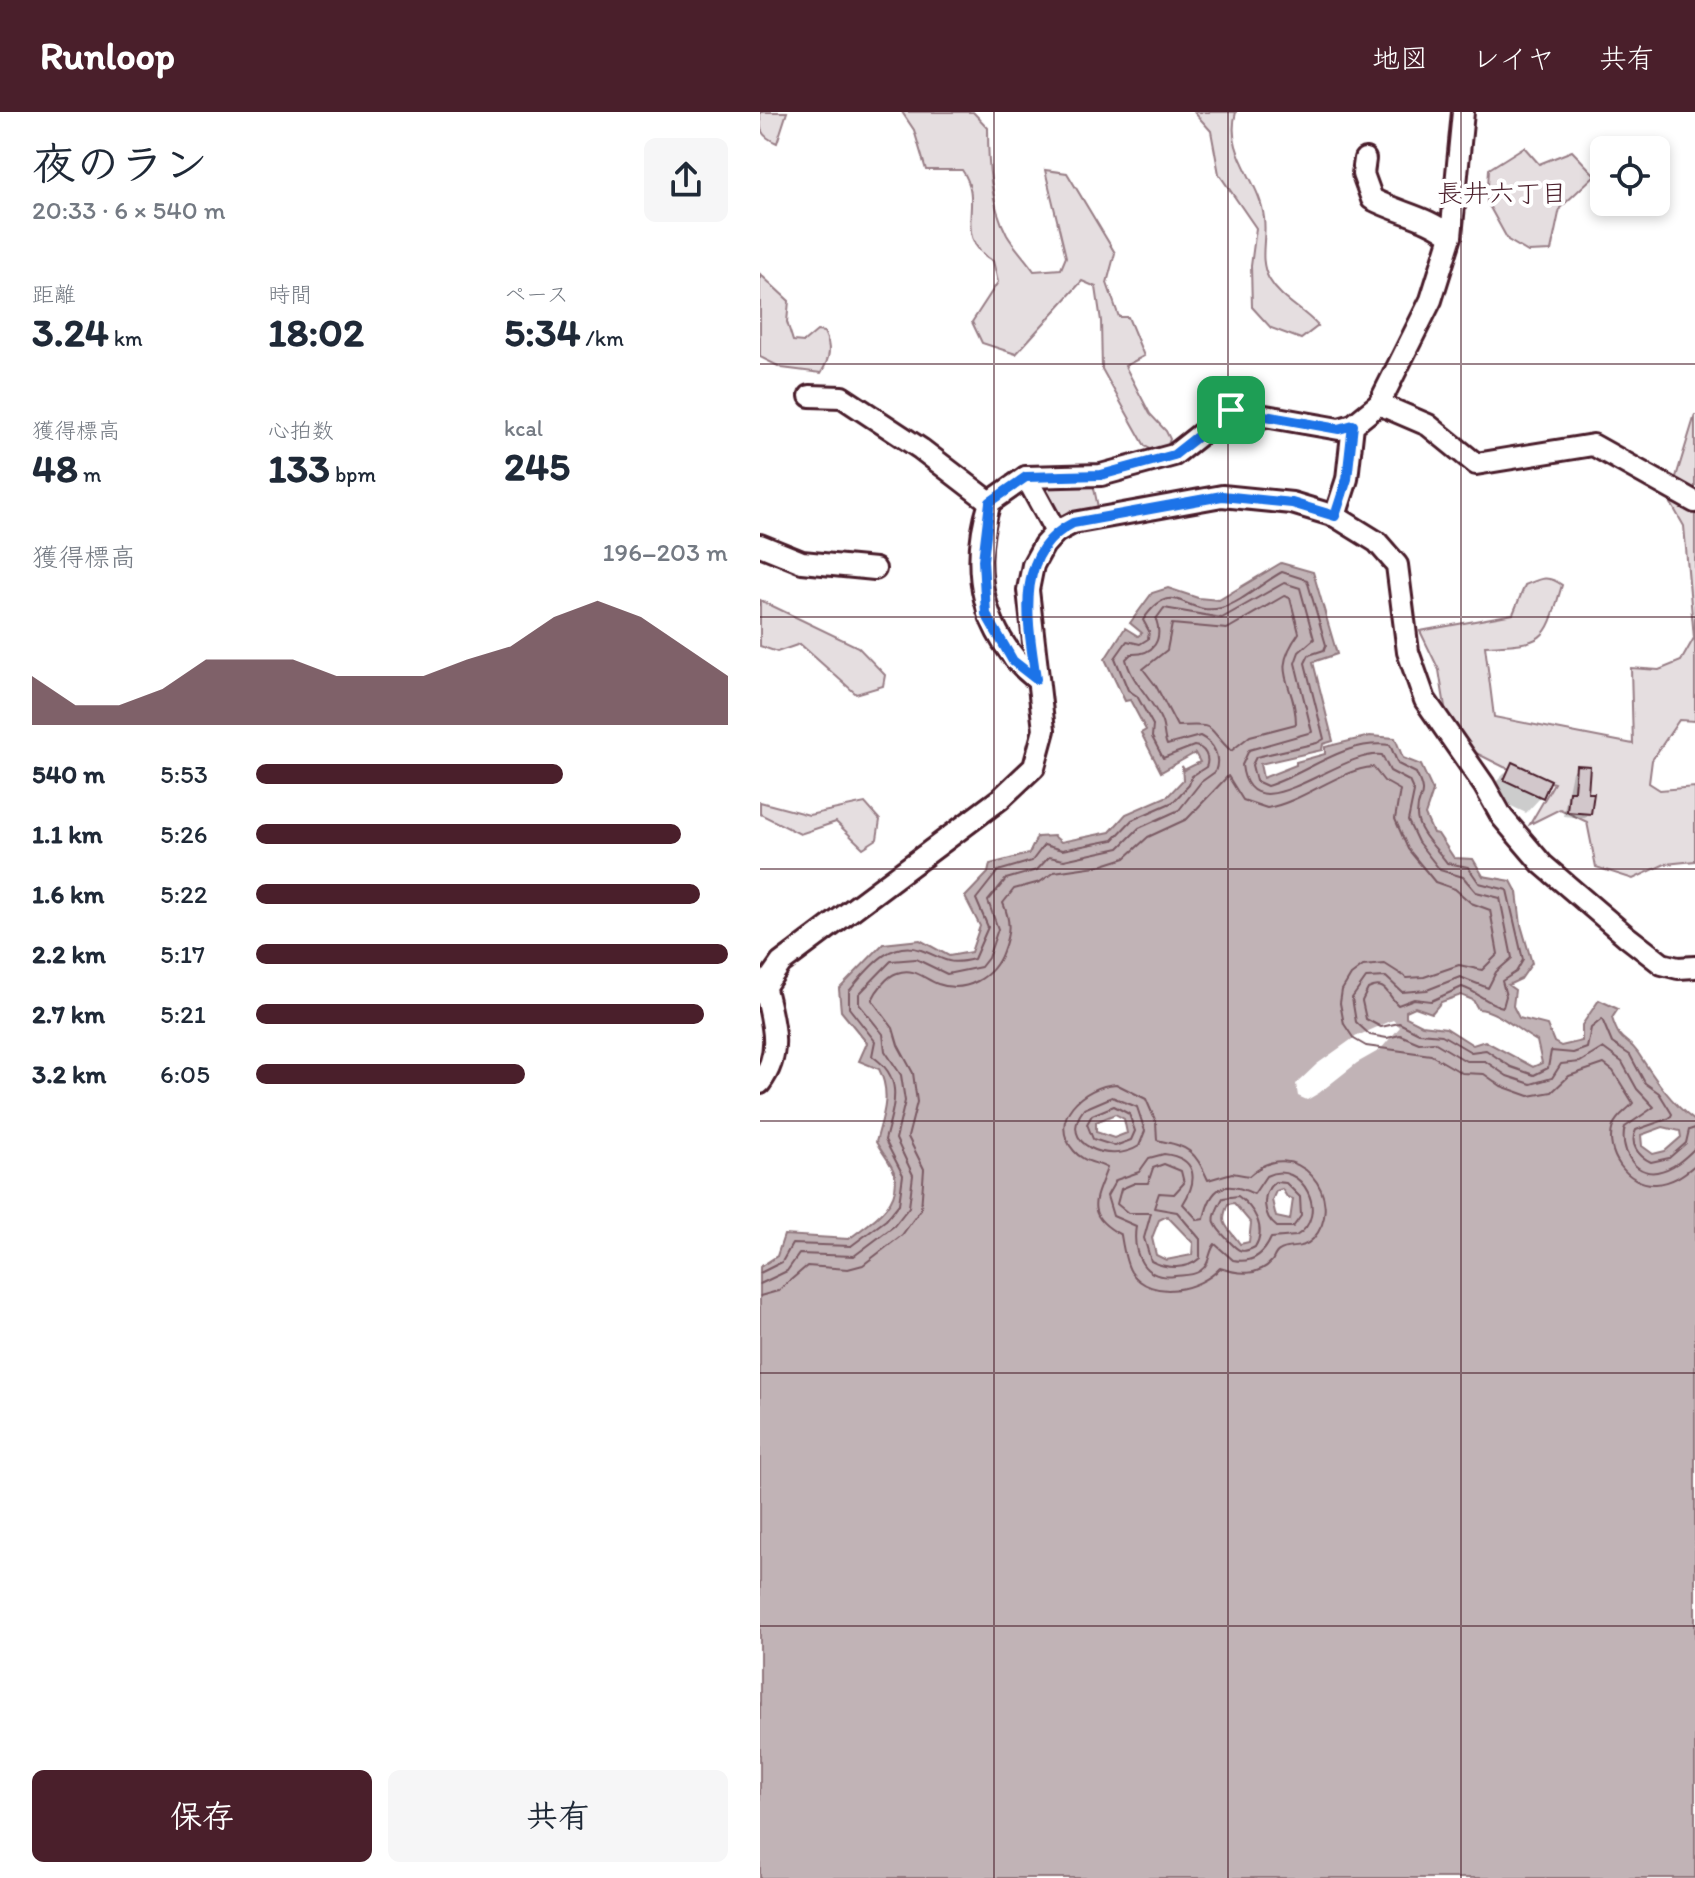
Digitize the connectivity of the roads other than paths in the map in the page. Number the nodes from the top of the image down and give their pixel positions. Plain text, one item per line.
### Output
1 (1463, 112) edge
2 (1365, 159) dead end
3 (1451, 236) junction
4 (810, 396) dead end
5 (1379, 404) junction
6 (1353, 425) junction
7 (1026, 477) junction
8 (990, 502) junction
9 (1695, 502) edge
10 (1335, 516) junction
11 (1056, 532) junction
12 (760, 545) edge
13 (875, 569) dead end
14 (1036, 679) junction
15 (1695, 967) edge
16 (763, 991) edge
17 (760, 1083) edge

1 - 3 street
2 - 3 street
3 - 5 street
4 - 8 street
5 - 6 street
5 - 9 street
6 - 7 street
6 - 10 street
7 - 8 street
7 - 11 street
8 - 14 street
10 - 11 street
10 - 15 street
11 - 14 street
12 - 13 street
14 - 16 street
16 - 17 street

